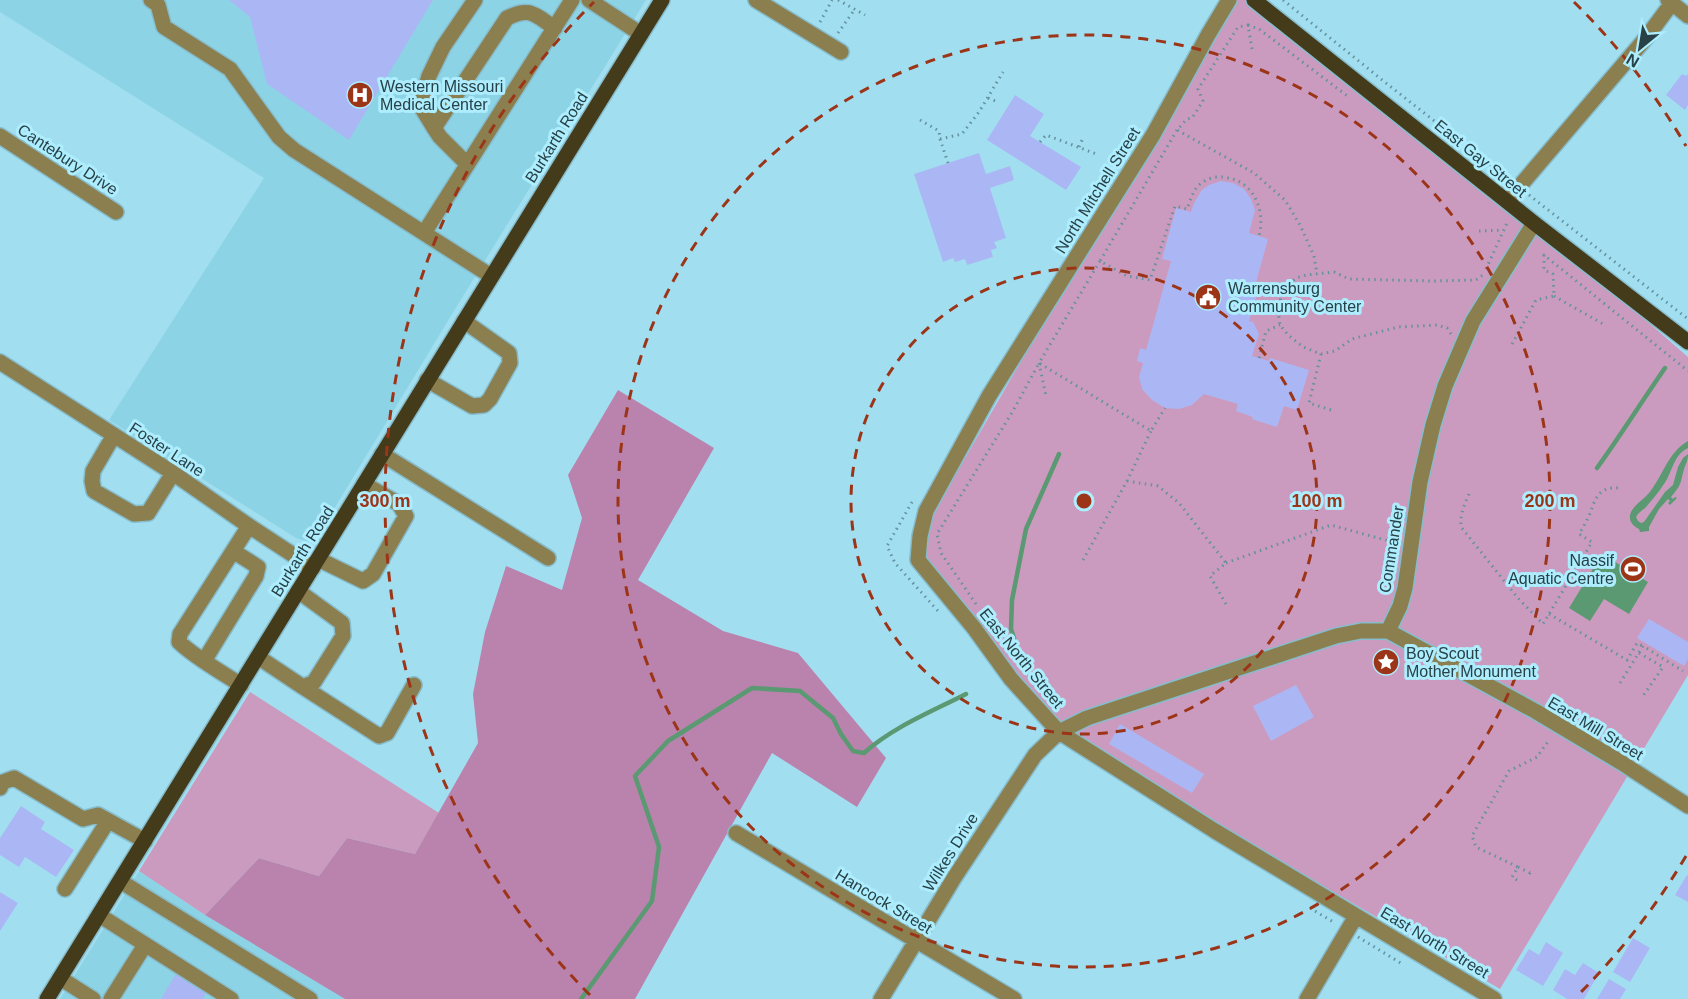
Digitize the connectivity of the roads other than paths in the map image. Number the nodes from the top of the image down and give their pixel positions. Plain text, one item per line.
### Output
1 (151, 0) edge
2 (475, 0) edge
3 (572, 0) edge
4 (662, 0) edge
5 (756, 0) edge
6 (1229, 0) edge
7 (1254, 0) edge
8 (594, 1) edge
9 (1670, 2) edge
10 (1688, 16) edge
11 (555, 28) junction
12 (641, 34) junction
13 (841, 52) dead end
14 (434, 128) junction
15 (0, 136) edge
16 (467, 164) junction
17 (1508, 202) junction
18 (116, 212) dead end
19 (1534, 223) junction
20 (424, 232) junction
21 (491, 276) junction
22 (464, 321) junction
23 (1688, 342) edge
24 (0, 362) edge
25 (427, 380) junction
26 (988, 396) joint
27 (114, 435) junction
28 (382, 454) junction
29 (174, 473) junction
30 (364, 484) junction
31 (249, 526) junction
32 (233, 551) junction
33 (548, 558) dead end
34 (316, 563) junction
35 (298, 591) junction
36 (1388, 631) junction
37 (258, 657) junction
38 (204, 661) junction
39 (241, 685) junction
40 (414, 686) dead end
41 (303, 687) junction
42 (1059, 732) junction
43 (0, 788) edge
44 (1688, 806) edge
45 (108, 820) junction
46 (736, 833) dead end
47 (145, 841) junction
48 (120, 881) junction
49 (65, 889) dead end
50 (99, 915) junction
51 (1356, 916) junction
52 (917, 941) junction
53 (145, 945) junction
54 (60, 978) junction
55 (47, 999) edge
56 (93, 999) edge
57 (111, 999) edge
58 (231, 999) edge
59 (310, 999) edge
60 (881, 999) edge
61 (1014, 999) edge
62 (1307, 999) edge
63 (1494, 999) edge

1 - 20 street
2 - 14 street
3 - 11 street
4 - 12 main road, Burkarth Road
5 - 13 street
6 - 26 street, North Mitchell Street
7 - 17 main road, East Gay Street
8 - 12 street
9 - 10 street
9 - 17 street
11 - 14 street
11 - 16 street
12 - 21 main road, Burkarth Road
14 - 16 street
15 - 18 street, Cantebury Drive
16 - 20 street
17 - 19 main road, East Gay Street
19 - 23 main road, East Gay Street
19 - 36 street, Commander
20 - 21 street
21 - 22 main road, Burkarth Road
22 - 25 main road, Burkarth Road
22 - 25 street
24 - 27 street, Foster Lane
25 - 28 main road, Burkarth Road
26 - 42 street, East North Street
27 - 29 street, Foster Lane
27 - 29 street
28 - 30 main road, Burkarth Road
28 - 33 street
29 - 31 street, Foster Lane
30 - 34 main road, Burkarth Road
30 - 34 street, Foster Lane
31 - 32 street
31 - 34 street, Foster Lane
32 - 38 street
32 - 38 street
34 - 35 main road, Burkarth Road
35 - 37 main road, Burkarth Road
35 - 41 street
36 - 42 street
36 - 44 street, East Mill Street
37 - 39 main road, Burkarth Road
37 - 41 street
38 - 39 street
39 - 47 main road, Burkarth Road
40 - 41 street
42 - 51 street, East North Street
42 - 52 street, Wilkes Drive
43 - 45 street
45 - 47 street
45 - 49 street
46 - 52 street, Hancock Street
47 - 48 main road, Burkarth Road
48 - 50 main road, Burkarth Road
48 - 59 street
50 - 53 street
50 - 54 main road, Burkarth Road
51 - 62 street, East North Street
51 - 63 street, East North Street
52 - 60 street, Wilkes Drive
52 - 61 street, Hancock Street
53 - 57 street
53 - 58 street
54 - 55 main road, Burkarth Road
54 - 56 street

